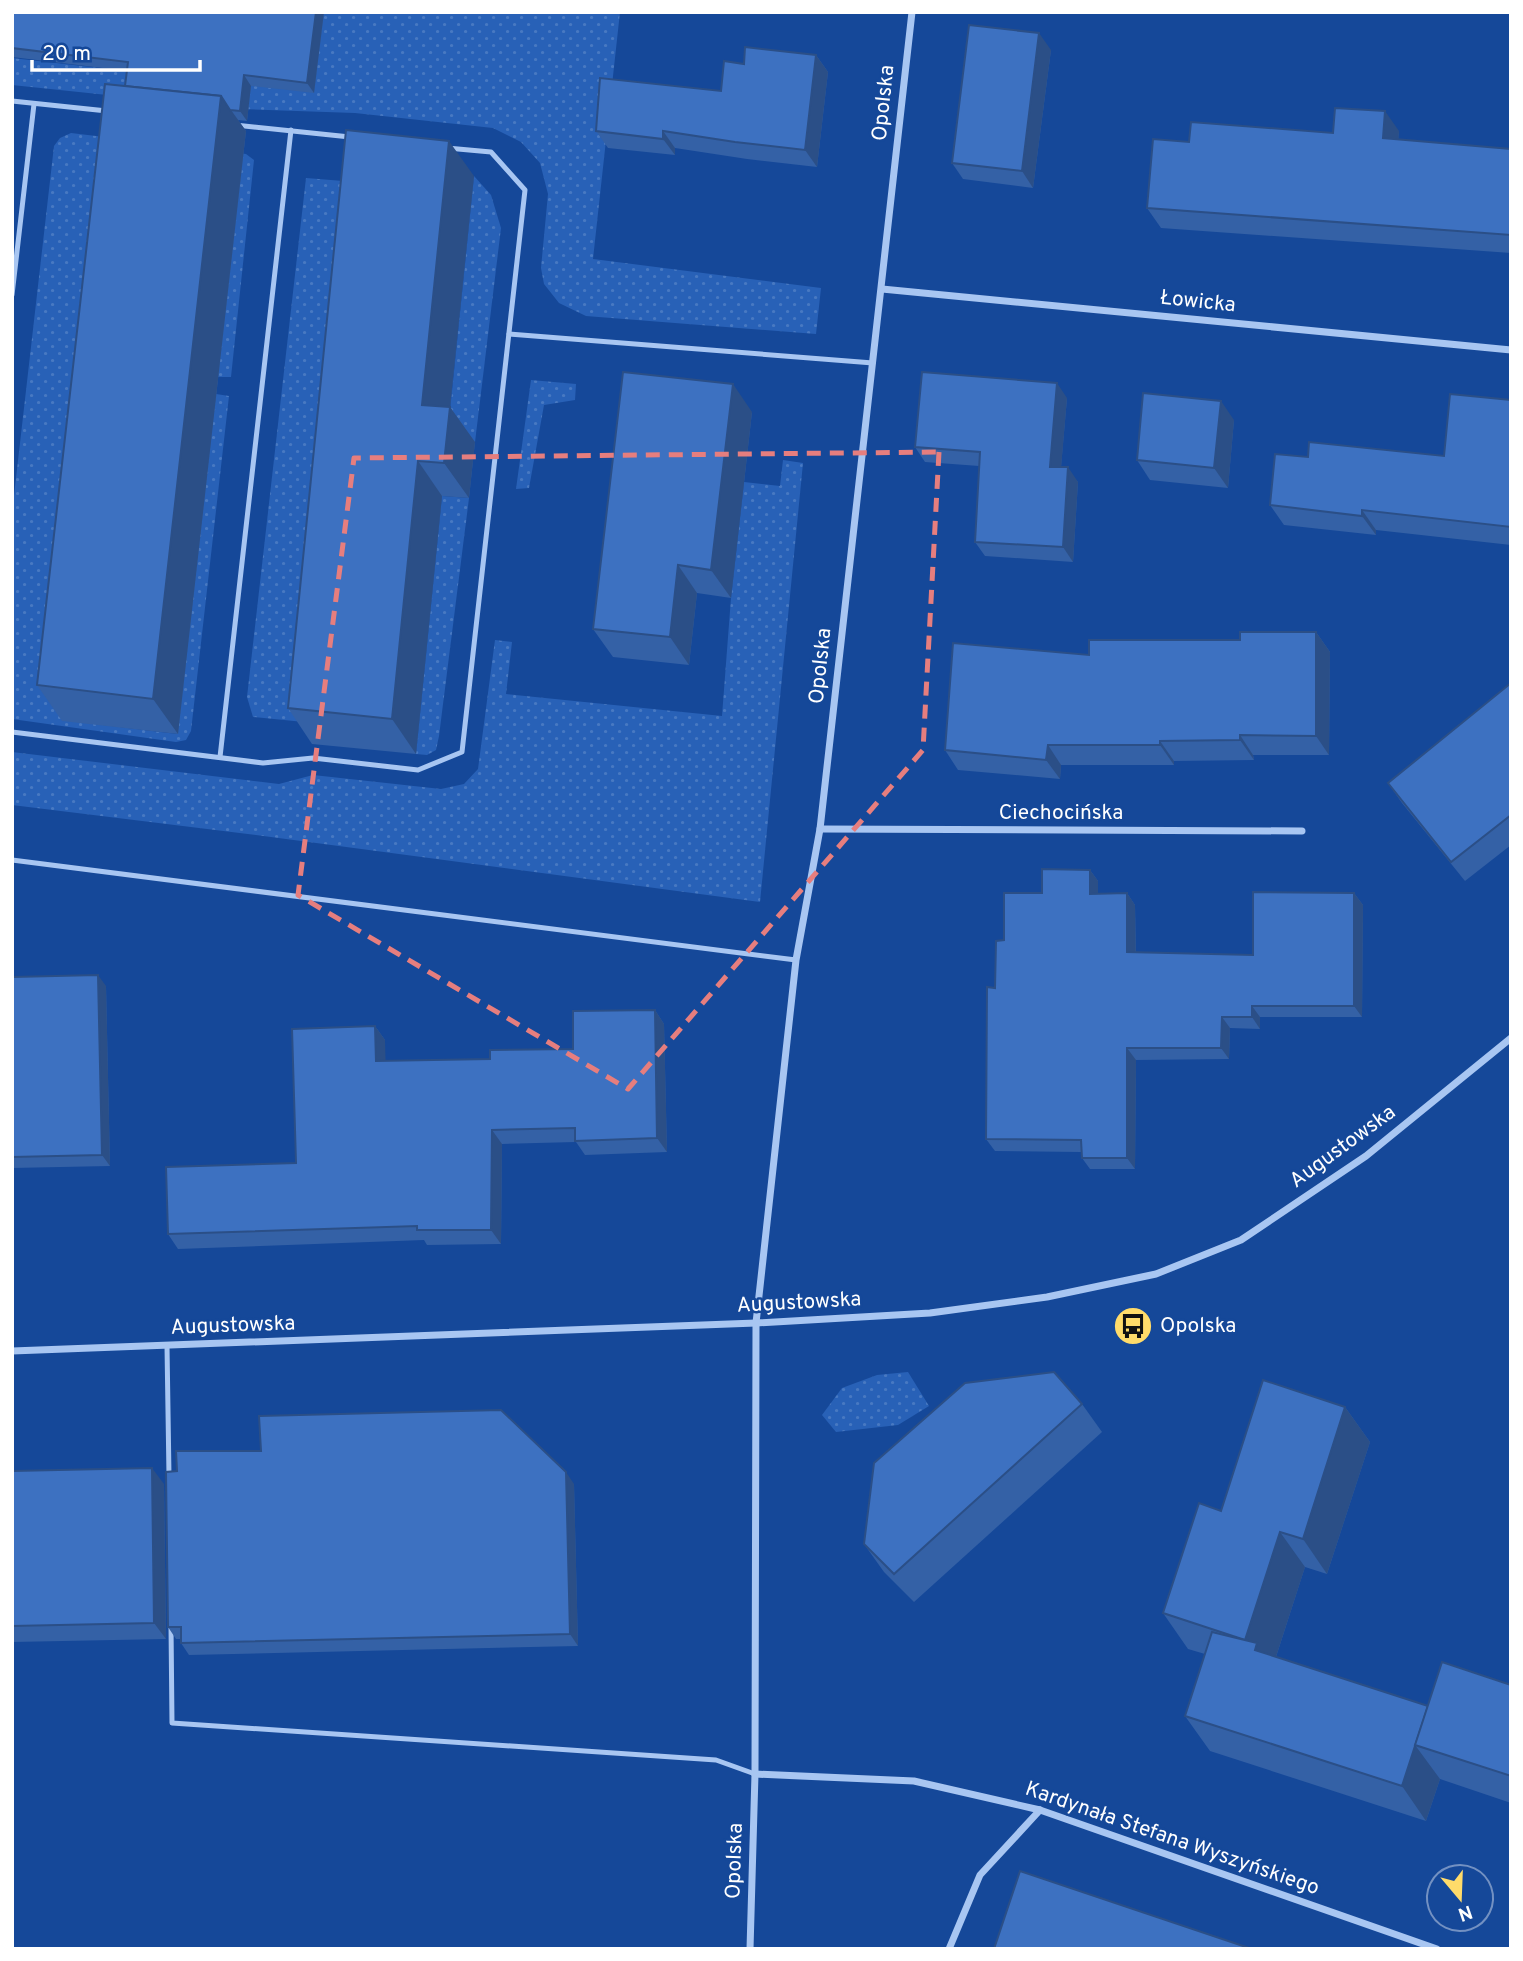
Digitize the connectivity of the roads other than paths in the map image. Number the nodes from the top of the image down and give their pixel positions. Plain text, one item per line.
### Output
1 (912, 12) edge
2 (12, 101) edge
3 (34, 104) junction
4 (116, 112) edge
5 (224, 123) edge
6 (291, 131) junction
7 (358, 138) edge
8 (438, 146) edge
9 (882, 289) junction
10 (12, 295) edge
11 (509, 334) junction
12 (1511, 350) edge
13 (873, 363) junction
14 (12, 732) edge
15 (220, 757) junction
16 (820, 829) junction
17 (1302, 831) dead end
18 (12, 860) edge
19 (796, 960) junction
20 (1511, 1038) edge
21 (756, 1323) junction
22 (167, 1346) junction
23 (12, 1351) edge
24 (169, 1480) edge
25 (171, 1615) edge
26 (755, 1774) junction
27 (1040, 1810) junction
28 (750, 1949) edge
29 (949, 1949) edge
30 (1437, 1949) edge

1 - 9 street, Opolska
2 - 3 lane
3 - 4 lane
3 - 10 lane
5 - 6 lane
6 - 7 lane
6 - 15 lane
8 - 11 lane
9 - 12 street, Łowicka
9 - 13 street, Opolska
11 - 13 lane
11 - 15 lane
13 - 16 street, Opolska
14 - 15 lane
16 - 17 street, Ciechocińska
16 - 19 street, Opolska
18 - 19 lane
19 - 21 street, Opolska
20 - 21 street, Augustowska
21 - 22 street, Augustowska
21 - 26 street
22 - 23 street, Augustowska
22 - 24 lane
25 - 26 lane
26 - 27 street, Kardynała Stefana Wyszyńskiego
26 - 28 street, Opolska
27 - 29 street
27 - 30 street, Kardynała Stefana Wyszyńskiego

